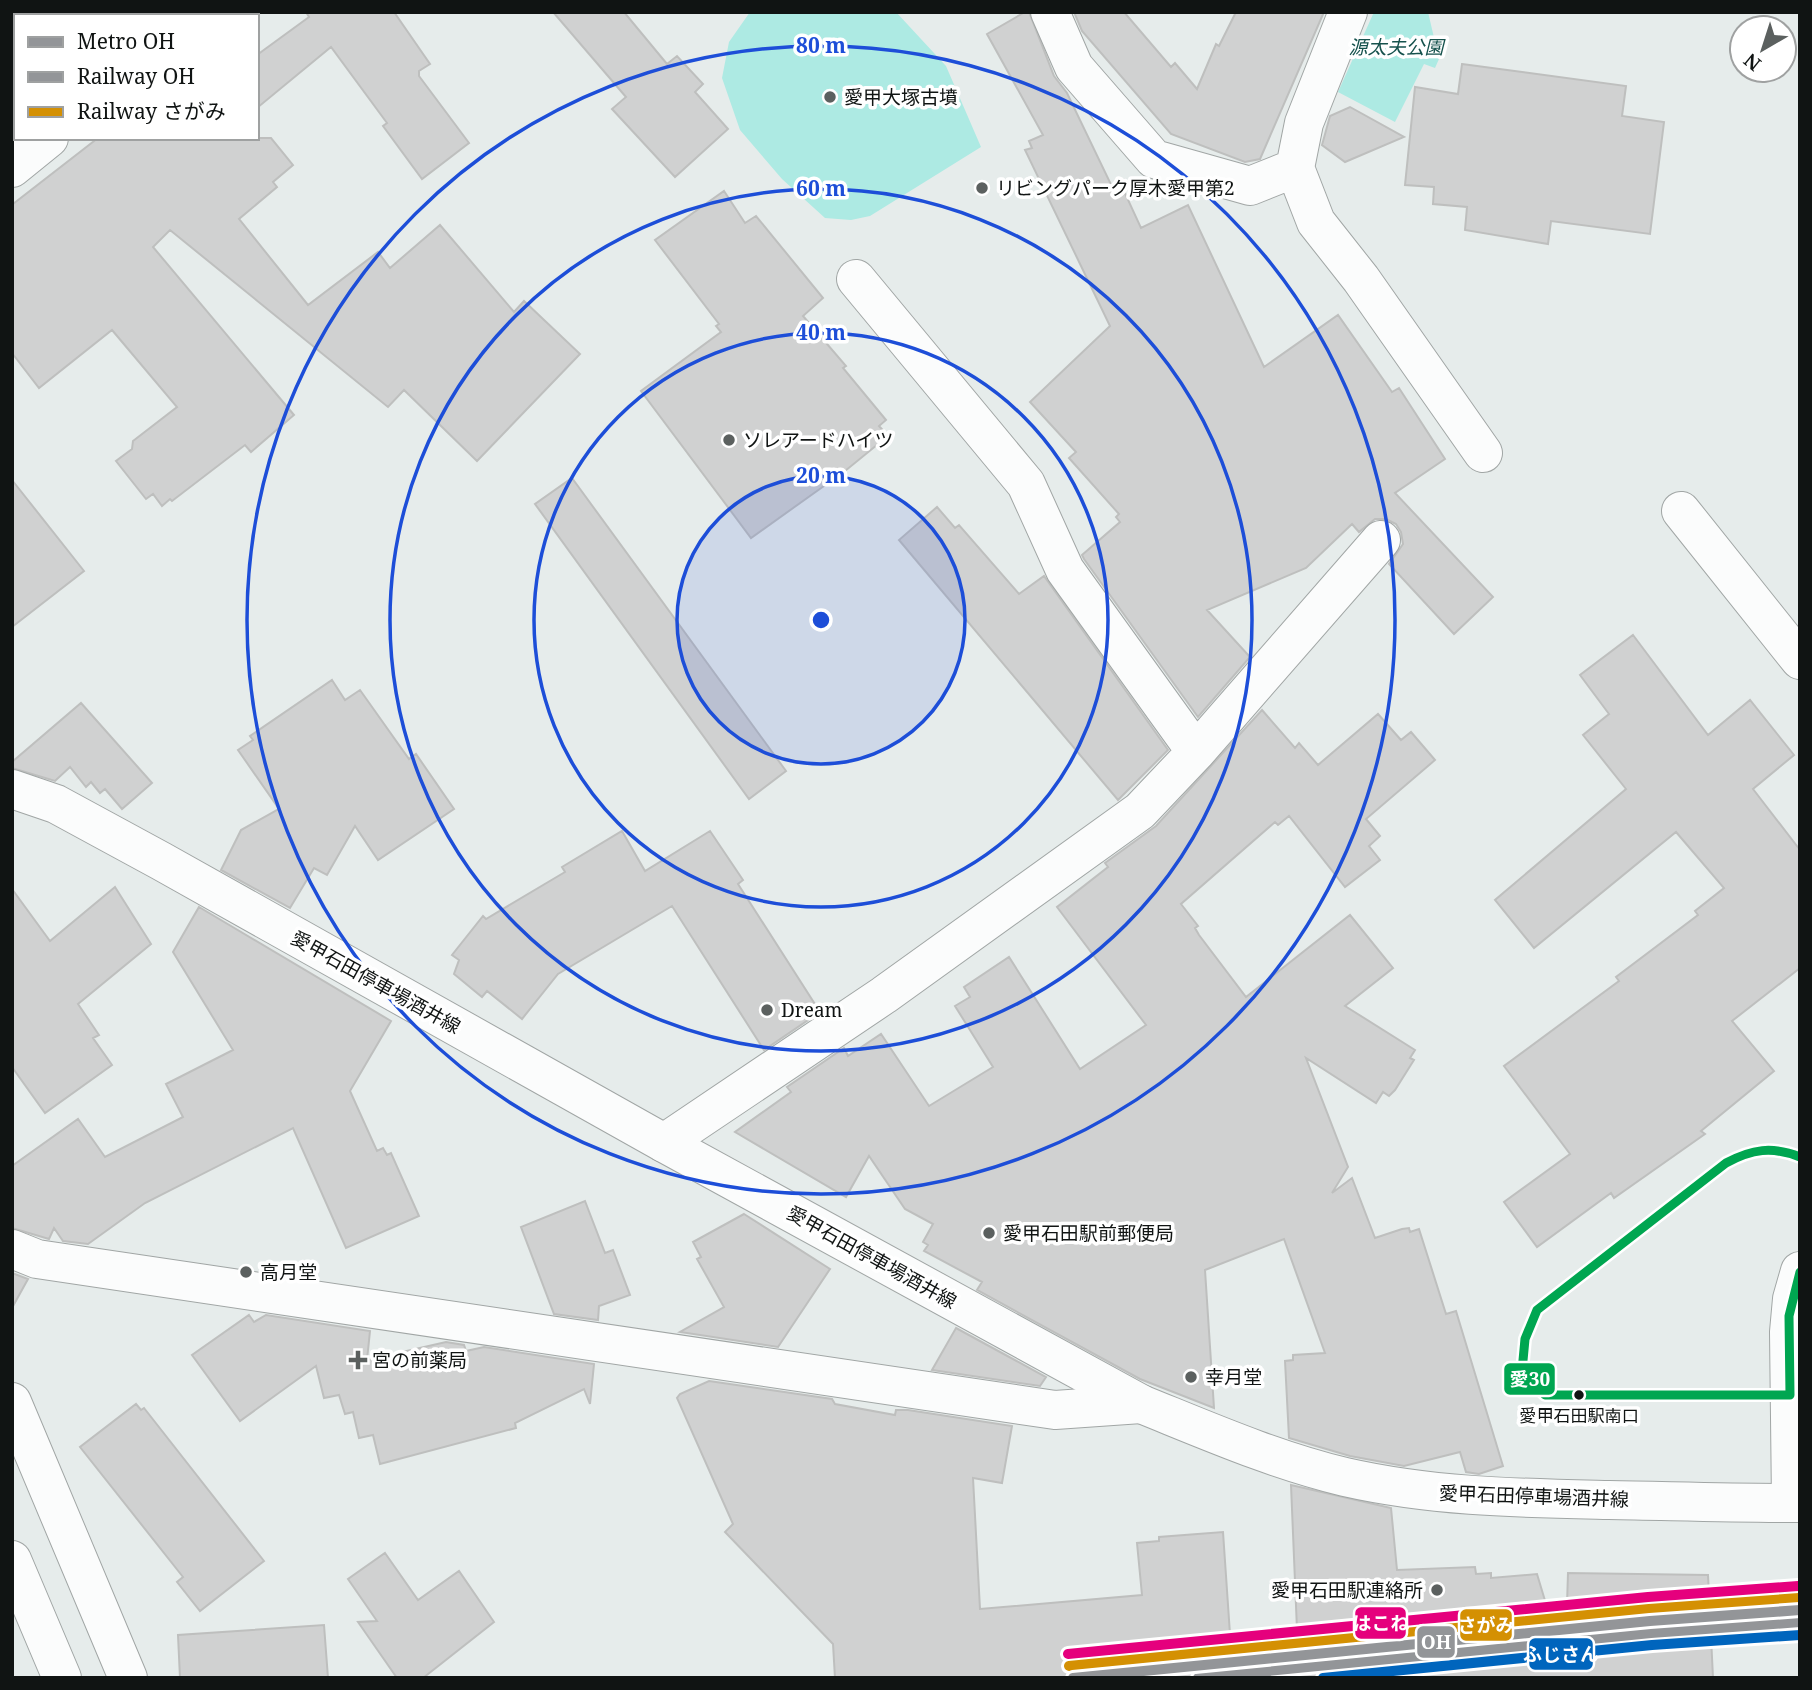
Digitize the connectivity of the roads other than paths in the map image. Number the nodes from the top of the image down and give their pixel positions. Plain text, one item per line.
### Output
1 (1050, 12) edge
2 (1348, 12) edge
3 (1296, 168) junction
4 (856, 279) dead end
5 (1483, 453) dead end
6 (1681, 511) dead end
7 (1381, 540) dead end
8 (1800, 660) edge
9 (1196, 752) junction
10 (12, 789) edge
11 (664, 1143) junction
12 (12, 1249) edge
13 (1800, 1270) edge
14 (12, 1402) edge
15 (1141, 1404) junction
16 (1795, 1503) edge
17 (12, 1560) edge
18 (58, 1666) edge
19 (128, 1678) edge

1 - 3 street
2 - 3 street
3 - 5 street
4 - 9 street
6 - 8 street
7 - 9 street
9 - 11 street
10 - 11 street, 愛甲石田停車場酒井線
11 - 15 street, 愛甲石田停車場酒井線
12 - 15 street
13 - 16 street
14 - 19 street
15 - 16 street, 愛甲石田停車場酒井線
17 - 18 street

